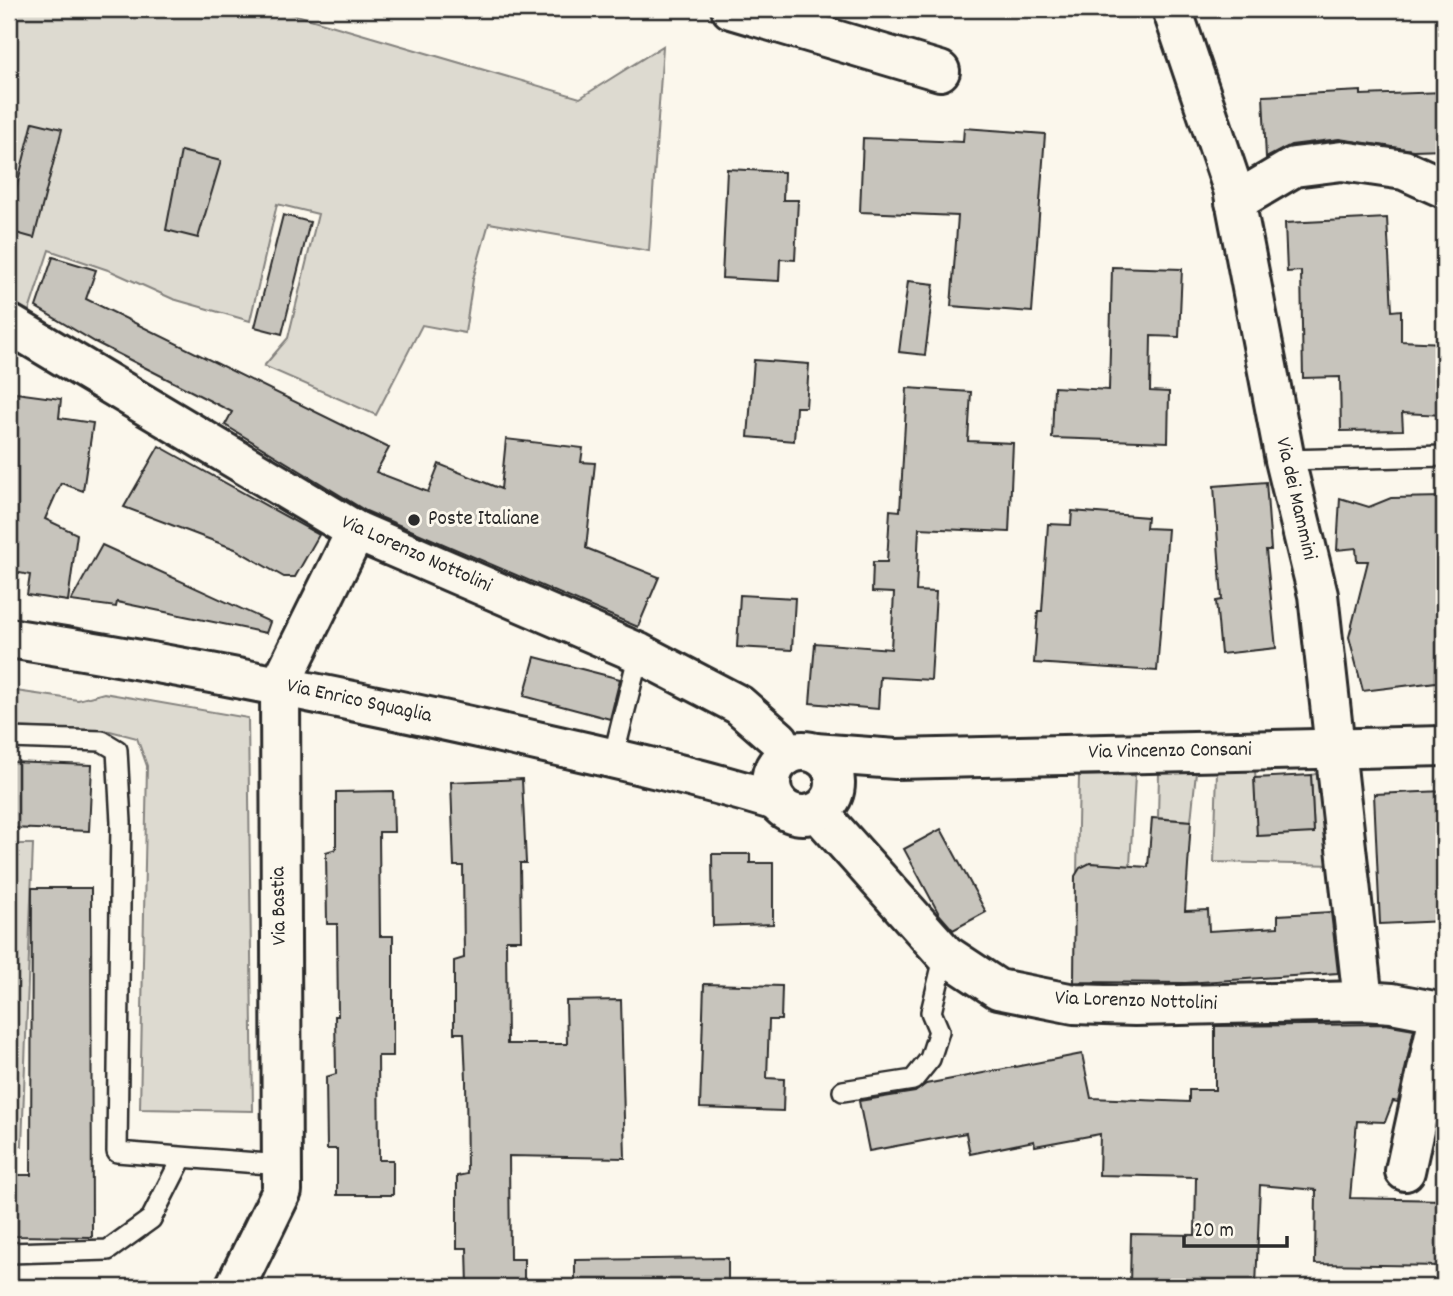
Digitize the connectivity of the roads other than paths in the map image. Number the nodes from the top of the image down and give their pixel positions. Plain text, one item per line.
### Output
1 (731, 9) edge
2 (1172, 9) edge
3 (940, 71) dead end
4 (1444, 188) edge
5 (1235, 202) junction
6 (9, 324) edge
7 (1444, 456) edge
8 (1284, 460) junction
9 (356, 531) junction
10 (9, 638) edge
11 (639, 653) junction
12 (279, 685) junction
13 (9, 738) edge
14 (1444, 746) edge
15 (1336, 748) junction
16 (613, 758) junction
17 (896, 759) junction
18 (787, 771) junction
19 (826, 802) junction
20 (945, 954) junction
21 (1363, 1001) junction
22 (1442, 1012) edge
23 (843, 1091) dead end
24 (182, 1158) junction
25 (282, 1166) junction
26 (1405, 1171) dead end
27 (9, 1253) edge
28 (235, 1287) edge

1 - 3 street
2 - 5 street, Via dei Mammini
4 - 5 street
5 - 8 street, Via dei Mammini
6 - 9 street, Via Lorenzo Nottolini
7 - 8 lane
8 - 15 street, Via dei Mammini
9 - 11 street, Via Lorenzo Nottolini
9 - 12 street, Via Bastia
10 - 12 street, Via Enrico Squaglia
11 - 16 lane
11 - 18 street, Via Lorenzo Nottolini
12 - 16 street, Via Enrico Squaglia
12 - 25 street, Via Bastia
13 - 24 lane
14 - 15 street, Via Vincenzo Consani
15 - 17 street, Via Vincenzo Consani
15 - 21 street, Via dei Mammini
16 - 18 street, Via Enrico Squaglia
17 - 18 street, Via Vincenzo Consani
17 - 19 street, Via Vincenzo Consani
18 - 19 street, Via Lorenzo Nottolini
18 - 19 street
19 - 20 street, Via Lorenzo Nottolini
20 - 21 street, Via Lorenzo Nottolini
20 - 23 lane
21 - 22 street, Via Lorenzo Nottolini
22 - 26 street
24 - 25 lane
24 - 27 lane
25 - 28 street, Via Bastia

